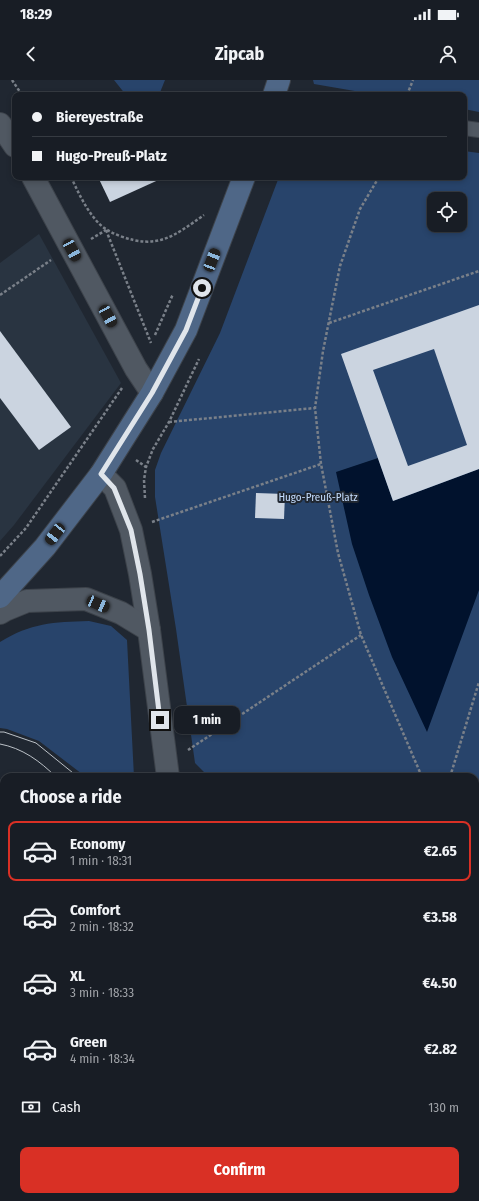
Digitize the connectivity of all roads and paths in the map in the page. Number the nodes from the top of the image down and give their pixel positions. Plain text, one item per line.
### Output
1 (12, 80) edge
2 (279, 80) edge
3 (413, 80) edge
4 (20, 92) edge
5 (275, 92) edge
6 (408, 92) edge
7 (0, 124) edge
8 (467, 128) edge
9 (479, 130) edge
10 (12, 142) edge
11 (34, 180) edge
12 (72, 180) edge
13 (243, 180) edge
14 (377, 180) edge
15 (209, 211) dead end
16 (106, 230) junction
17 (72, 250) junction
18 (479, 271) edge
19 (0, 295) edge
20 (328, 323) junction
21 (151, 343) dead end
22 (136, 369) junction
23 (152, 393) junction
24 (315, 408) junction
25 (169, 422) dead end
26 (321, 464) junction
27 (101, 474) junction
28 (131, 530) junction
29 (0, 556) edge
30 (0, 597) edge
31 (0, 613) edge
32 (149, 630) junction
33 (361, 635) junction
34 (479, 682) edge
35 (167, 771) edge
36 (420, 773) edge
37 (451, 773) edge

1 - 4 path
2 - 5 main road
3 - 6 path
7 - 10 street
8 - 9 lane
11 - 17 street
12 - 16 path
13 - 23 main road
14 - 20 path
15 - 16 path
16 - 21 path
17 - 19 path
17 - 22 street
18 - 20 path
20 - 24 path
22 - 23 street
22 - 29 path
23 - 27 main road
24 - 25 path
24 - 26 path
26 - 28 path
26 - 33 path
27 - 28 street
27 - 30 main road
28 - 32 street
31 - 32 street
32 - 35 street
33 - 35 path
33 - 36 path
34 - 37 path

